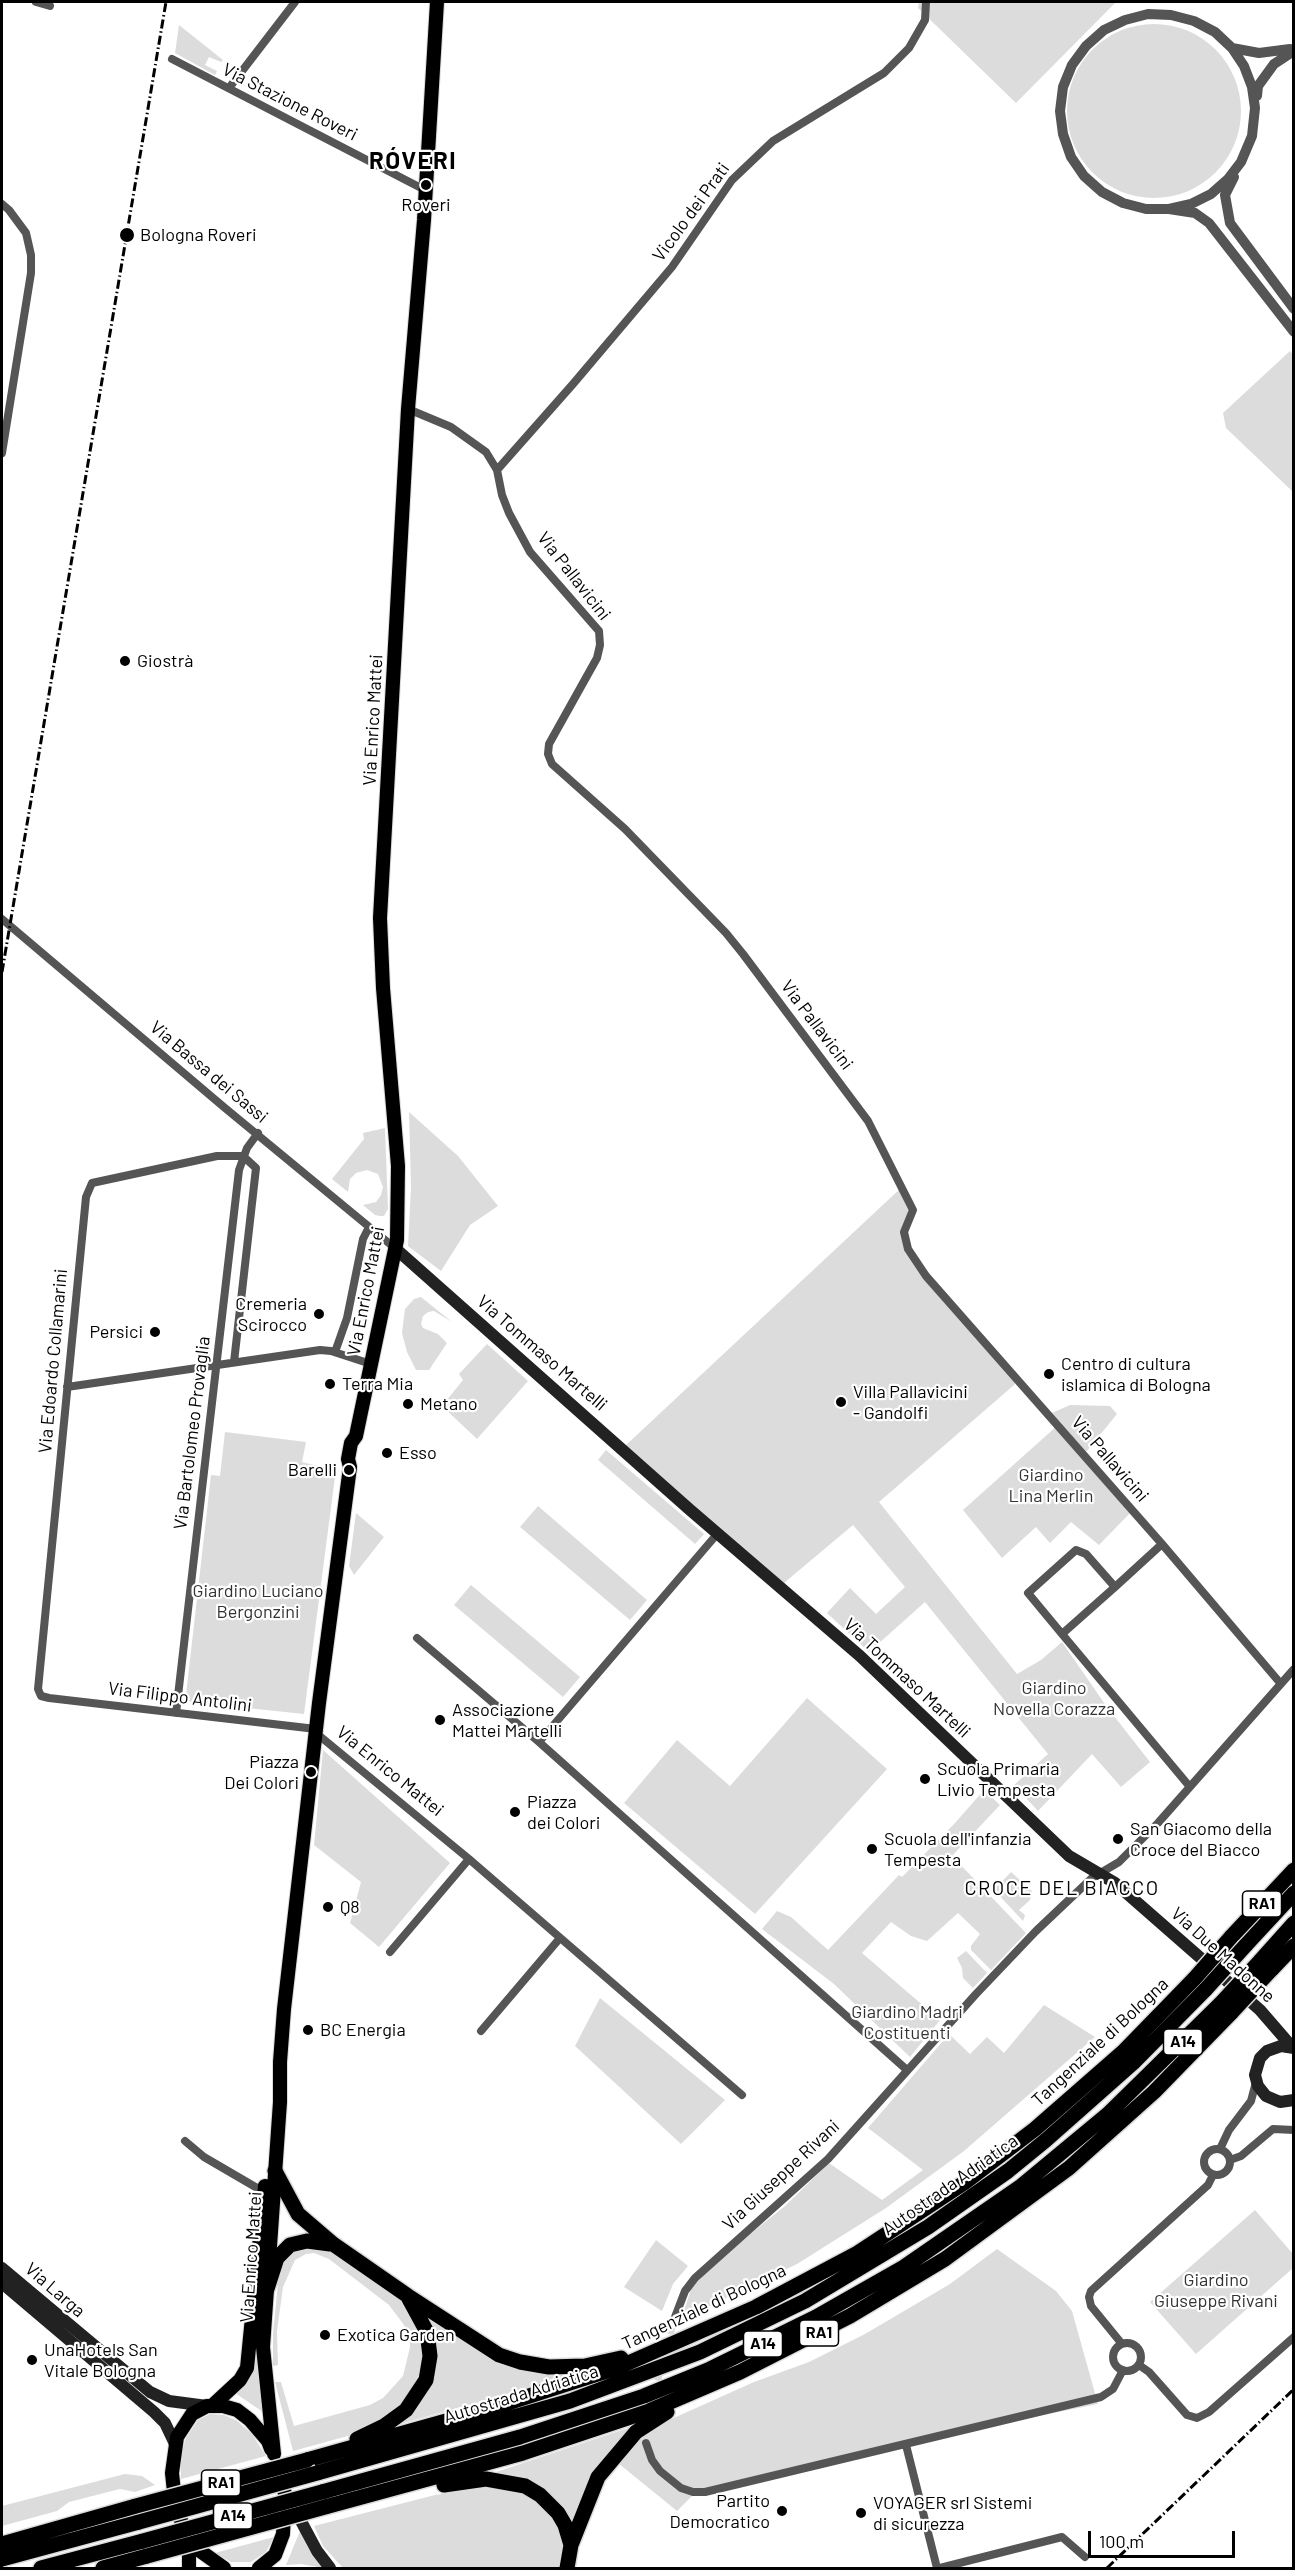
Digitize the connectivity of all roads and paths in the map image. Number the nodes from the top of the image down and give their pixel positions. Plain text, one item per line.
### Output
1 (36, 2) edge
2 (295, 2) edge
3 (437, 2) edge
4 (926, 2) edge
5 (50, 6) dead end
6 (1232, 48) junction
7 (1293, 50) edge
8 (172, 59) dead end
9 (229, 88) junction
10 (1255, 108) junction
11 (1241, 162) junction
12 (425, 190) junction
13 (2, 204) edge
14 (1169, 209) junction
15 (1293, 309) edge
16 (1293, 332) edge
17 (408, 409) junction
18 (2, 453) edge
19 (497, 470) junction
20 (2, 919) edge
21 (258, 1133) junction
22 (243, 1156) junction
23 (369, 1227) junction
24 (396, 1249) junction
25 (335, 1352) junction
26 (234, 1362) junction
27 (371, 1364) junction
28 (216, 1365) junction
29 (68, 1387) junction
30 (718, 1533) junction
31 (1162, 1544) junction
32 (1115, 1587) junction
33 (1062, 1634) junction
34 (417, 1638) dead end
35 (1293, 1669) edge
36 (1281, 1684) junction
37 (41, 1696) joint
38 (176, 1713) junction
39 (316, 1731) junction
40 (538, 1742) junction
41 (1190, 1787) junction
42 (469, 1859) junction
43 (1293, 1870) edge
44 (1098, 1873) junction
45 (1293, 1893) edge
46 (1293, 1923) edge
47 (560, 1938) junction
48 (1293, 1946) edge
49 (390, 1952) dead end
50 (1266, 1966) junction
51 (1227, 2008) junction
52 (1267, 2019) junction
53 (481, 2031) dead end
54 (1293, 2048) edge
55 (1263, 2054) junction
56 (280, 2062) junction
57 (907, 2070) junction
58 (1256, 2081) junction
59 (742, 2095) dead end
60 (1273, 2100) junction
61 (1293, 2100) edge
62 (1246, 2108) junction
63 (1293, 2130) edge
64 (185, 2141) dead end
65 (1220, 2149) junction
66 (1230, 2160) junction
67 (275, 2171) junction
68 (1213, 2175) junction
69 (264, 2192) junction
70 (333, 2244) junction
71 (2, 2268) edge
72 (2, 2283) edge
73 (267, 2289) junction
74 (782, 2294) junction
75 (408, 2296) junction
76 (672, 2325) tunnel mouth
77 (1293, 2337) edge
78 (1122, 2344) junction
79 (1139, 2365) junction
80 (1123, 2370) junction
81 (710, 2386) junction
82 (210, 2406) junction
83 (175, 2444) junction
84 (646, 2444) dead end
85 (906, 2445) junction
86 (274, 2454) junction
87 (312, 2458) junction
88 (400, 2487) junction
89 (285, 2494) junction
90 (323, 2500) junction
91 (189, 2540) junction
92 (2, 2544) edge
93 (571, 2545) junction
94 (145, 2548) junction
95 (1085, 2557) dead end
96 (2, 2559) edge
97 (41, 2568) edge
98 (108, 2568) edge
99 (189, 2568) edge
100 (224, 2568) edge
101 (264, 2568) edge
102 (330, 2568) edge
103 (567, 2568) edge
104 (938, 2568) edge

1 - 5 street
2 - 9 street
3 - 12 main road, Via Enrico Mattei
4 - 19 street, Vicolo dei Prati
6 - 7 street
6 - 10 street
6 - 14 street
7 - 10 street
8 - 9 street, Via Stazione Roveri
9 - 12 street, Via Stazione Roveri
10 - 11 street
11 - 14 street
11 - 15 street
12 - 17 main road, Via Enrico Mattei
13 - 18 street
14 - 16 street
17 - 19 street, Via Pallavicini
17 - 24 main road, Via Enrico Mattei
19 - 31 street, Via Pallavicini
20 - 21 street, Via Bassa dei Sassi
21 - 22 street, Via Bartolomeo Provaglia
21 - 23 street, Via Bassa dei Sassi
22 - 26 street, Via Bartolomeo Provaglia
22 - 28 street, Via Bartolomeo Provaglia
22 - 29 street, Via Edoardo Collamarini
23 - 24 street, Via Bassa dei Sassi
23 - 25 street, Via Enrico Mattei
24 - 27 main road, Via Enrico Mattei
24 - 30 main road, Via Tommaso Martelli
25 - 26 street
25 - 27 street
26 - 28 street
27 - 39 main road, Via Enrico Mattei
28 - 29 street
28 - 38 street, Via Bartolomeo Provaglia
29 - 37 street, Via Edoardo Collamarini
30 - 40 street
30 - 44 main road, Via Tommaso Martelli
31 - 32 street
31 - 36 street, Via Pallavicini
32 - 33 street
32 - 33 street
33 - 41 street
34 - 40 street
35 - 36 street, Via Giuseppe Rivani
36 - 41 street, Via Giuseppe Rivani
37 - 38 street, Via Filippo Antolini
38 - 39 street, Via Filippo Antolini
39 - 42 street, Via Enrico Mattei
39 - 56 main road, Via Enrico Mattei
40 - 57 street
41 - 44 street, Via Giuseppe Rivani
42 - 47 street, Via Enrico Mattei
42 - 49 street
43 - 74 highway, Tangenziale di Bologna / RA1, bridge
44 - 52 main road, Via Due Madonne
44 - 57 street, Via Giuseppe Rivani
45 - 96 highway, Autostrada Adriatica / A14, bridge
46 - 50 highway, A14
47 - 53 street
47 - 59 street, Via Enrico Mattei
48 - 50 highway
50 - 51 highway, A14, bridge
51 - 81 highway, RA1
51 - 90 highway, A14
52 - 54 main road, Via Due Madonne
52 - 55 main road, Via Due Madonne
54 - 55 main road
55 - 58 main road, Via Due Madonne
56 - 67 main road, Via Enrico Mattei
56 - 69 main road, Via Enrico Mattei
57 - 76 street, Via Giuseppe Rivani
58 - 60 main road
58 - 62 street
60 - 61 main road
60 - 62 street
62 - 65 street
63 - 66 street
64 - 69 street, Via Enrico Mattei
65 - 66 street
65 - 68 street
66 - 68 street
67 - 70 highway
67 - 73 main road, Via Enrico Mattei
68 - 78 street
69 - 82 main road, Via Enrico Mattei
70 - 73 highway
70 - 75 highway
71 - 82 main road, Via Larga
72 - 83 main road, Via Larga
73 - 86 main road, Via Enrico Mattei
74 - 75 highway
74 - 87 highway, Tangenziale di Bologna / RA1
75 - 87 highway
77 - 79 street
78 - 79 street
78 - 80 street
79 - 80 street
80 - 85 street
81 - 88 highway, RA1
81 - 93 highway
82 - 83 main road, Via Enrico Mattei
82 - 86 main road
83 - 91 main road
84 - 85 street
85 - 104 street
86 - 89 main road
87 - 92 highway, Tangenziale di Bologna / RA1, bridge
88 - 90 highway, RA1
88 - 93 highway
89 - 101 main road
89 - 102 main road
90 - 94 highway, A14, bridge
91 - 99 main road
91 - 100 main road
93 - 103 highway
94 - 97 highway, A14
94 - 98 highway
95 - 104 street

